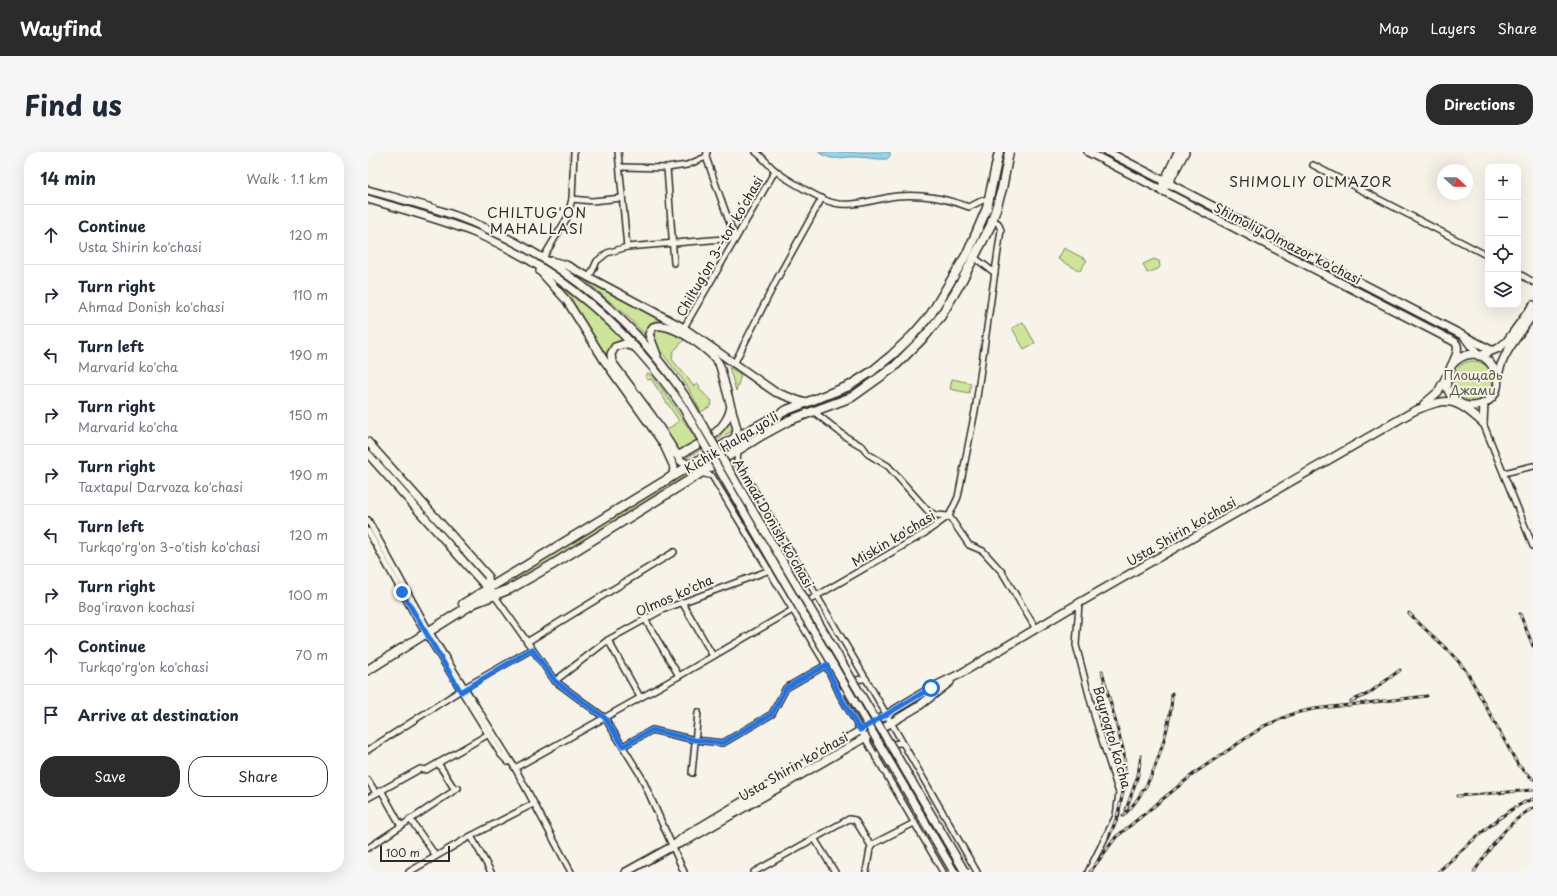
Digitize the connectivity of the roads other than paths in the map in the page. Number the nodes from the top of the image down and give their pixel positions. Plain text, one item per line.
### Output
1 (574, 152) edge
2 (618, 152) edge
3 (756, 152) edge
4 (999, 152) edge
5 (1009, 152) edge
6 (1088, 152) edge
7 (1108, 152) edge
8 (1178, 152) edge
9 (1185, 152) edge
10 (706, 155) edge
11 (1313, 166) dead end
12 (620, 167) junction
13 (667, 168) junction
14 (775, 171) junction
15 (1166, 181) junction
16 (368, 190) edge
17 (1161, 191) junction
18 (622, 198) junction
19 (822, 198) junction
20 (572, 199) junction
21 (368, 200) edge
22 (989, 200) junction
23 (993, 221) junction
24 (1243, 221) junction
25 (1238, 231) junction
26 (735, 238) junction
27 (672, 243) junction
28 (627, 247) junction
29 (1485, 254) edge
30 (544, 258) junction
31 (975, 258) junction
32 (534, 263) junction
33 (674, 263) dead end
34 (566, 265) junction
35 (994, 273) junction
36 (1521, 275) edge
37 (589, 278) junction
38 (1533, 282) edge
39 (586, 289) junction
40 (1396, 301) junction
41 (1533, 305) edge
42 (1392, 310) junction
43 (1533, 314) edge
44 (683, 330) junction
45 (1464, 337) junction
46 (636, 347) junction
47 (714, 349) junction
48 (1491, 350) junction
49 (1479, 356) junction
50 (660, 362) junction
51 (734, 364) junction
52 (1451, 366) junction
53 (1446, 375) junction
54 (1498, 378) junction
55 (805, 403) junction
56 (1484, 403) junction
57 (1460, 404) junction
58 (731, 406) junction
59 (1414, 411) junction
60 (811, 412) junction
61 (1483, 423) junction
62 (735, 438) junction
63 (368, 442) edge
64 (740, 448) junction
65 (667, 449) junction
66 (368, 454) edge
67 (677, 455) junction
68 (694, 463) junction
69 (1533, 466) edge
70 (700, 474) junction
71 (1504, 474) junction
72 (670, 478) junction
73 (948, 516) junction
74 (368, 520) edge
75 (368, 531) edge
76 (1533, 546) edge
77 (674, 552) dead end
78 (770, 570) junction
79 (489, 588) junction
80 (494, 595) junction
81 (816, 596) junction
82 (682, 602) junction
83 (1078, 603) junction
84 (793, 610) junction
85 (645, 619) junction
86 (1036, 629) junction
87 (426, 630) junction
88 (608, 640) junction
89 (527, 642) junction
90 (532, 649) junction
91 (713, 656) junction
92 (368, 663) edge
93 (826, 665) junction
94 (368, 670) edge
95 (960, 674) junction
96 (679, 676) junction
97 (866, 679) junction
98 (555, 681) junction
99 (463, 690) junction
100 (840, 696) junction
101 (640, 697) junction
102 (698, 712) dead end
103 (886, 715) junction
104 (605, 718) junction
105 (891, 723) junction
106 (860, 730) junction
107 (488, 735) junction
108 (865, 739) junction
109 (695, 740) junction
110 (902, 743) junction
111 (623, 746) junction
112 (368, 750) edge
113 (876, 758) junction
114 (438, 763) junction
115 (515, 768) junction
116 (692, 773) dead end
117 (368, 780) edge
118 (378, 792) junction
119 (368, 798) edge
120 (533, 804) junction
121 (410, 819) junction
122 (914, 823) junction
123 (401, 826) junction
124 (471, 836) junction
125 (814, 838) junction
126 (672, 846) junction
127 (871, 846) junction
128 (368, 848) edge
129 (436, 856) junction
130 (409, 872) edge
131 (491, 872) edge
132 (571, 872) edge
133 (626, 872) edge
134 (684, 872) edge
135 (754, 872) edge
136 (835, 872) edge
137 (866, 872) edge
138 (943, 872) edge
139 (954, 872) edge
140 (964, 872) edge
141 (977, 872) edge
142 (1088, 872) edge

1 - 20 street
2 - 12 street
3 - 14 street
4 - 22 highway, Kichik Halqa yo'li
5 - 23 highway, Kichik Halqa yo'li
6 - 17 main road, Shimoliy Olmazor ko'chasi
7 - 15 main road, Shimoliy Olmazor ko'chasi
8 - 15 main road
9 - 15 main road
10 - 13 street
10 - 26 street
11 - 29 street
12 - 13 street
12 - 18 street
13 - 27 street
14 - 19 street
14 - 26 street, Chiltug'on 3--tor koʻchasi
15 - 17 main road
15 - 24 main road, Shimoliy Olmazor ko'chasi
16 - 30 main road, Ahmad Donish ko'chasi
17 - 25 main road, Shimoliy Olmazor ko'chasi
18 - 20 street
18 - 28 street
19 - 22 street
19 - 51 street
20 - 30 street
21 - 32 main road, Ahmad Donish ko'chasi
22 - 55 highway, Kichik Halqa yo'li
23 - 31 highway, Kichik Halqa yo'li
23 - 35 street, Miskin ko'chasi
24 - 25 main road
24 - 40 main road, Shimoliy Olmazor ko'chasi
25 - 42 main road, Shimoliy Olmazor ko'chasi
26 - 27 street
26 - 44 street, Chiltug'on 3--tor koʻchasi
27 - 28 street
27 - 33 street
28 - 37 street
30 - 34 main road
30 - 39 main road, Ahmad Donish ko'chasi
31 - 35 street
31 - 60 highway, Kichik Halqa yo'li
32 - 46 main road, Ahmad Donish ko'chasi
32 - 65 main road
34 - 37 main road
34 - 39 main road
35 - 73 street, Miskin ko'chasi
36 - 38 street
37 - 44 main road
39 - 50 main road, Ahmad Donish ko'chasi
40 - 42 main road
40 - 45 main road, Shimoliy Olmazor ko'chasi
41 - 48 main road
42 - 52 main road, Shimoliy Olmazor ko'chasi
43 - 54 main road
44 - 47 main road
44 - 50 main road
44 - 58 main road
45 - 48 main road, Shimoliy Olmazor ko'chasi
45 - 49 main road, Shimoliy Olmazor ko'chasi
46 - 67 main road
46 - 139 main road, Ahmad Donish ko'chasi, bridge
47 - 51 main road
47 - 58 main road
48 - 49 main road
49 - 52 main road
49 - 54 main road
50 - 140 main road, Ahmad Donish ko'chasi, bridge
51 - 55 main road
52 - 53 main road
53 - 57 main road
53 - 59 main road, Usta Shirin ko'chasi
54 - 56 main road
55 - 60 highway
55 - 62 highway, Kichik Halqa yo'li
56 - 57 main road
56 - 61 main road
57 - 59 main road, Usta Shirin ko'chasi
57 - 61 main road
58 - 62 main road
58 - 67 main road
59 - 83 main road, Usta Shirin ko'chasi
60 - 64 highway, Kichik Halqa yo'li
60 - 73 street
61 - 71 street
62 - 68 highway, Kichik Halqa yo'li
63 - 79 main road
64 - 70 highway, Kichik Halqa yo'li
64 - 81 street, Ahmad Donish ko'chasi
65 - 67 main road
65 - 72 main road
66 - 79 main road
67 - 68 main road
68 - 72 highway, Kichik Halqa yo'li
69 - 71 street
70 - 78 street, Ahmad Donish ko'chasi
70 - 80 highway, Kichik Halqa yo'li
71 - 76 street
72 - 79 highway, Kichik Halqa yo'li
73 - 81 street, Miskin ko'chasi
73 - 86 street
74 - 87 street
75 - 87 street
77 - 89 street
78 - 82 street, Olmos ko'cha
78 - 84 street, Ahmad Donish ko'chasi
79 - 80 main road
79 - 87 highway, Kichik Halqa yo'li
80 - 87 highway, Kichik Halqa yo'li
80 - 89 street
81 - 84 street, Miskin ko'chasi
81 - 97 street, Ahmad Donish ko'chasi
82 - 85 street, Olmos ko'cha
82 - 91 street
83 - 86 main road, Usta Shirin ko'chasi
83 - 142 street, Bayroqtol ko'cha
84 - 91 street, Miskin ko'chasi
84 - 93 street, Ahmad Donish ko'chasi
85 - 88 street, Olmos ko'cha
85 - 96 street
86 - 95 main road, Usta Shirin ko'chasi
87 - 92 highway, Kichik Halqa yo'li
87 - 94 highway, Kichik Halqa yo'li
87 - 99 street
88 - 98 street, Olmos ko'cha
88 - 101 street
89 - 90 street
90 - 98 street
90 - 99 street
91 - 96 street, Miskin ko'chasi
93 - 100 street, Ahmad Donish ko'chasi
93 - 109 street
95 - 103 main road, Usta Shirin ko'chasi
95 - 105 main road, Usta Shirin ko'chasi
96 - 101 street, Miskin ko'chasi
97 - 100 street
97 - 103 street, Ahmad Donish ko'chasi
98 - 104 street
99 - 107 street
99 - 112 street
99 - 115 street
100 - 106 street, Ahmad Donish ko'chasi
101 - 104 street, Miskin ko'chasi
102 - 109 street
103 - 105 street, Ahmad Donish ko'chasi
103 - 106 main road, Usta Shirin ko'chasi
104 - 111 street
104 - 115 street, Miskin ko'chasi
105 - 108 main road, Usta Shirin ko'chasi
105 - 110 street, Ahmad Donish ko'chasi
106 - 108 street, Ahmad Donish ko'chasi
106 - 126 main road, Usta Shirin ko'chasi
107 - 114 street
107 - 115 street
108 - 113 street, Ahmad Donish ko'chasi
108 - 126 main road, Usta Shirin ko'chasi
109 - 111 street
109 - 116 street
110 - 113 street
110 - 141 street, Ahmad Donish ko'chasi
111 - 126 street
113 - 122 street, Ahmad Donish ko'chasi
114 - 118 street
114 - 121 street
115 - 120 street
117 - 118 street
118 - 119 street
118 - 123 street
120 - 124 street
120 - 132 street
121 - 123 street
121 - 129 street
122 - 127 street
122 - 138 street, Ahmad Donish ko'chasi
123 - 128 street
124 - 129 street
124 - 131 street
125 - 127 street
125 - 135 street
125 - 136 street
126 - 133 main road, Usta Shirin ko'chasi
126 - 134 street
127 - 137 street
129 - 130 street

